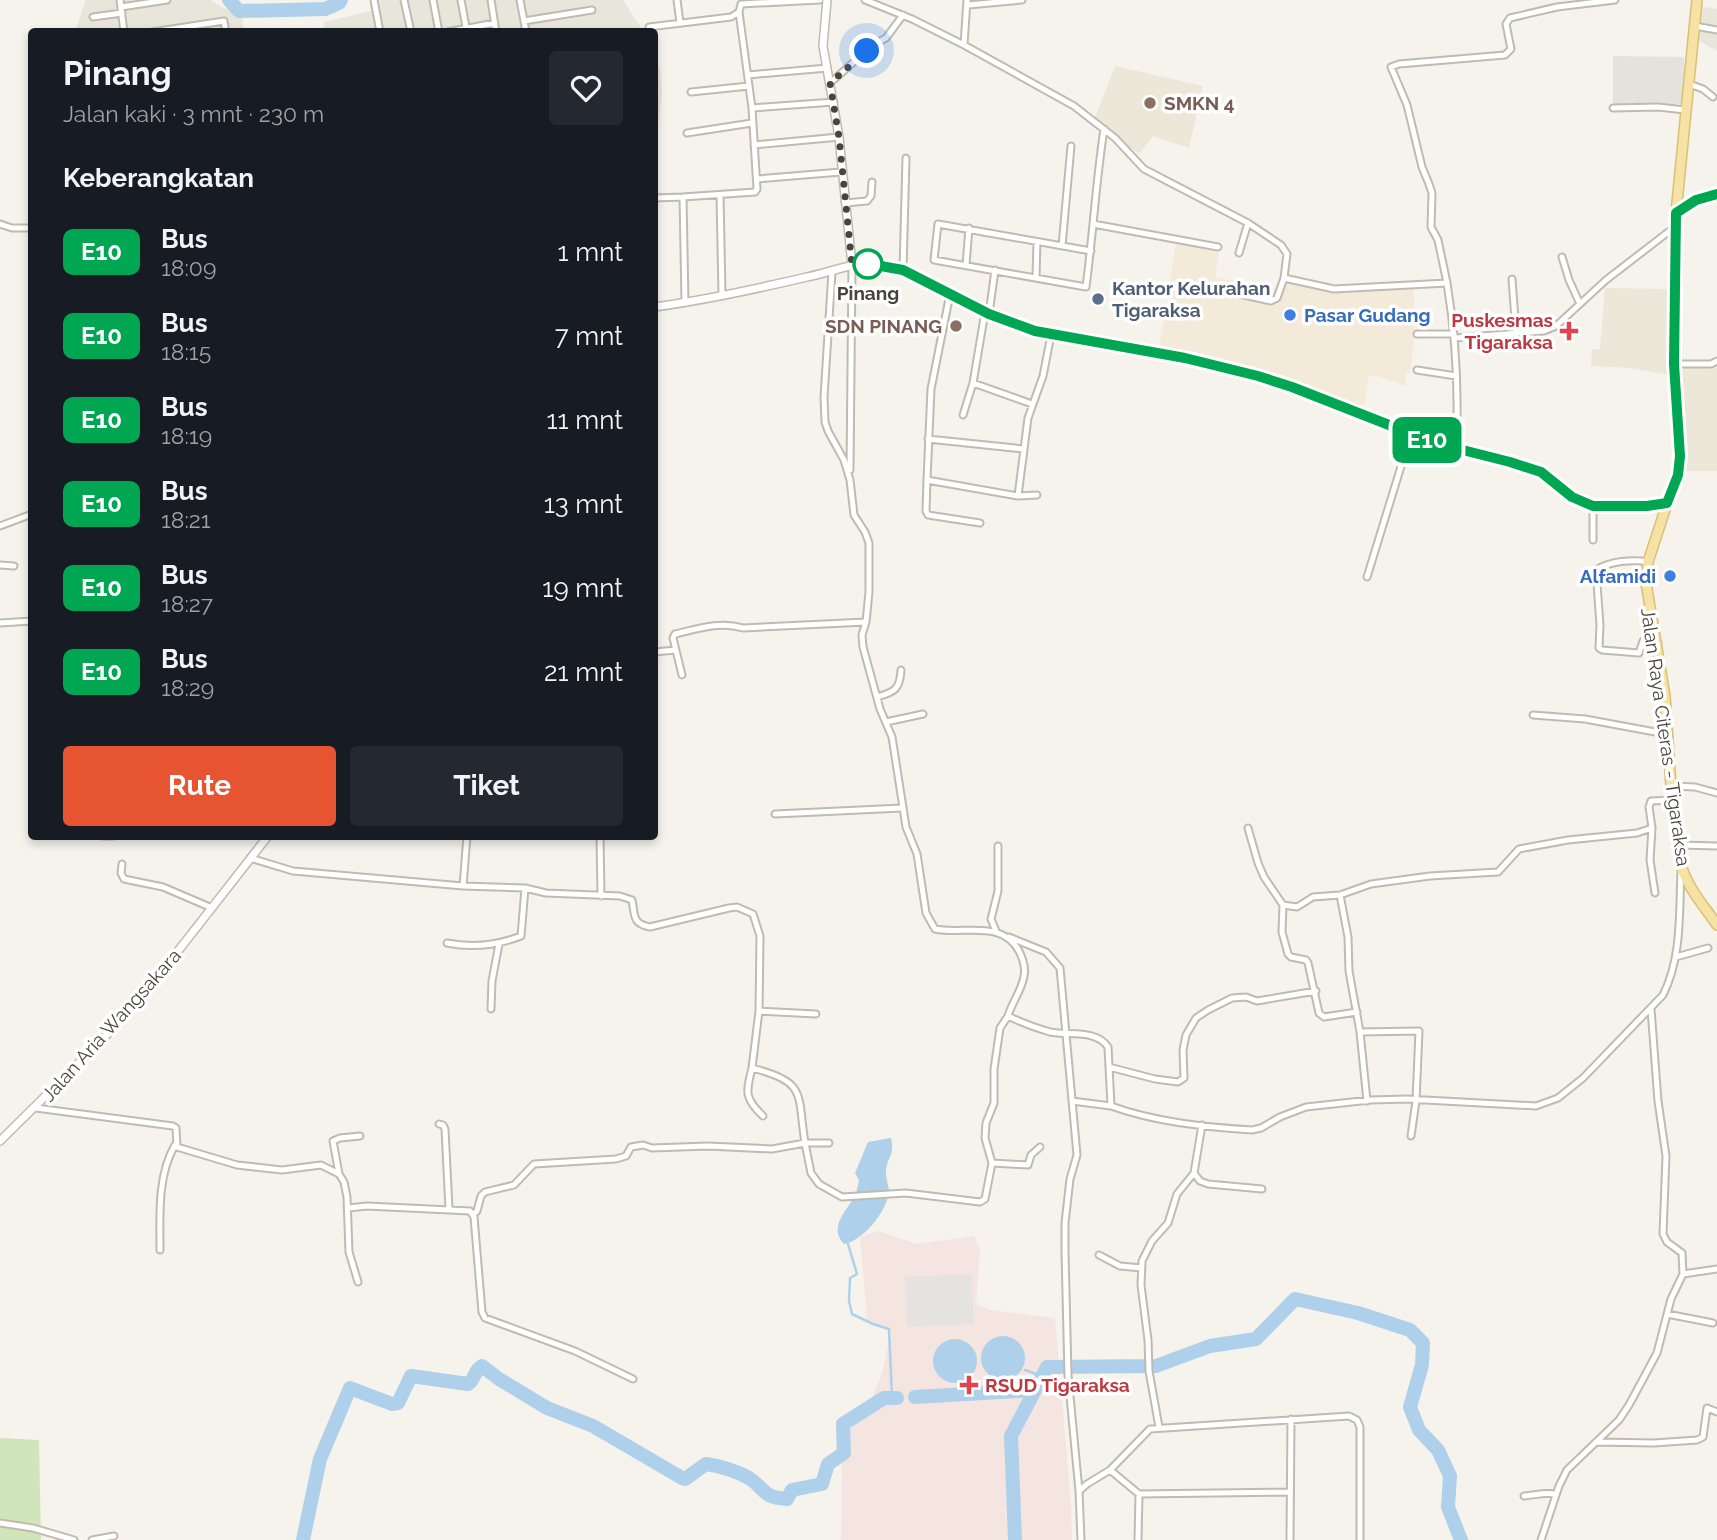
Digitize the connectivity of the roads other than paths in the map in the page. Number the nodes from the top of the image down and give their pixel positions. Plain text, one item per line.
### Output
1 (167, 0) edge
2 (374, 0) edge
3 (404, 0) edge
4 (433, 0) edge
5 (461, 0) edge
6 (491, 0) edge
7 (520, 0) edge
8 (677, 0) edge
9 (820, 0) edge
10 (827, 0) edge
11 (865, 0) edge
12 (1022, 0) edge
13 (1615, 0) edge
14 (1697, 0) edge
15 (741, 2) edge
16 (968, 2) edge
17 (1583, 2) edge
18 (121, 7) edge
19 (592, 10) dead end
20 (739, 12) junction
21 (902, 15) junction
22 (93, 17) dead end
23 (524, 21) junction
24 (495, 23) junction
25 (680, 23) junction
26 (1695, 26) junction
27 (466, 27) junction
28 (649, 27) dead end
29 (124, 28) edge
30 (178, 28) edge
31 (225, 28) edge
32 (379, 28) edge
33 (410, 28) edge
34 (438, 28) edge
35 (462, 28) edge
36 (496, 28) edge
37 (525, 28) edge
38 (1717, 30) edge
39 (964, 45) junction
40 (827, 68) junction
41 (748, 75) junction
42 (830, 83) junction
43 (1689, 84) junction
44 (749, 86) junction
45 (691, 92) dead end
46 (1713, 97) dead end
47 (834, 102) junction
48 (752, 108) junction
49 (1613, 108) dead end
50 (1685, 110) junction
51 (752, 123) junction
52 (1104, 129) junction
53 (687, 133) dead end
54 (839, 137) junction
55 (754, 145) junction
56 (1071, 146) dead end
57 (906, 158) dead end
58 (841, 172) junction
59 (757, 179) junction
60 (872, 182) dead end
61 (1717, 194) edge
62 (720, 196) junction
63 (683, 197) junction
64 (658, 198) edge
65 (845, 203) junction
66 (1676, 213) junction
67 (1248, 223) junction
68 (0, 224) edge
69 (1093, 224) junction
70 (1676, 226) junction
71 (28, 228) edge
72 (969, 228) junction
73 (1037, 242) junction
74 (1062, 246) junction
75 (1218, 247) dead end
76 (1091, 251) junction
77 (1239, 253) dead end
78 (1562, 257) dead end
79 (852, 265) junction
80 (966, 265) junction
81 (903, 270) junction
82 (995, 271) junction
83 (832, 272) junction
84 (1037, 277) junction
85 (1284, 278) junction
86 (1512, 279) dead end
87 (1447, 283) junction
88 (1212, 288) dead end
89 (950, 294) junction
90 (722, 295) junction
91 (685, 303) junction
92 (1580, 304) junction
93 (658, 306) edge
94 (987, 313) junction
95 (1516, 333) junction
96 (1417, 334) dead end
97 (1051, 335) junction
98 (1454, 336) junction
99 (1717, 361) edge
100 (1674, 364) junction
101 (1417, 370) dead end
102 (1456, 376) junction
103 (973, 383) junction
104 (1032, 404) junction
105 (963, 415) dead end
106 (1411, 434) junction
107 (928, 439) junction
108 (1024, 449) junction
109 (1456, 449) junction
110 (850, 480) junction
111 (927, 480) junction
112 (1037, 495) dead end
113 (1018, 496) junction
114 (1667, 503) junction
115 (1593, 506) junction
116 (28, 516) edge
117 (981, 523) dead end
118 (0, 526) edge
119 (1593, 540) dead end
120 (1648, 562) junction
121 (0, 565) edge
122 (13, 566) dead end
123 (1367, 577) dead end
124 (28, 621) edge
125 (0, 622) edge
126 (866, 622) junction
127 (1658, 643) junction
128 (676, 650) junction
129 (658, 652) edge
130 (901, 670) dead end
131 (682, 675) dead end
132 (877, 697) junction
133 (923, 714) dead end
134 (1533, 715) dead end
135 (886, 722) junction
136 (1666, 734) junction
137 (1671, 786) junction
138 (1717, 793) edge
139 (1675, 800) junction
140 (902, 808) junction
141 (775, 814) dead end
142 (1248, 828) dead end
143 (1652, 828) junction
144 (265, 840) edge
145 (467, 840) edge
146 (600, 840) edge
147 (1679, 845) junction
148 (998, 846) dead end
149 (1717, 846) edge
150 (250, 858) junction
151 (122, 864) dead end
152 (1682, 867) junction
153 (463, 886) junction
154 (525, 888) junction
155 (1655, 893) dead end
156 (1340, 895) junction
157 (601, 896) junction
158 (1283, 905) junction
159 (212, 908) junction
160 (1716, 923) edge
161 (996, 931) junction
162 (1006, 936) junction
163 (447, 943) dead end
164 (499, 944) junction
165 (1708, 948) dead end
166 (1676, 957) junction
167 (1315, 991) junction
168 (491, 1009) dead end
169 (1651, 1009) junction
170 (758, 1011) junction
171 (1357, 1012) junction
172 (816, 1014) dead end
173 (1008, 1016) junction
174 (1360, 1032) junction
175 (1068, 1034) junction
176 (1109, 1067) junction
177 (752, 1068) junction
178 (1072, 1101) junction
179 (1367, 1101) junction
180 (1416, 1101) junction
181 (1111, 1106) junction
182 (36, 1108) junction
183 (762, 1116) dead end
184 (439, 1124) dead end
185 (1202, 1125) junction
186 (360, 1136) dead end
187 (1411, 1136) dead end
188 (0, 1141) edge
189 (804, 1143) junction
190 (829, 1143) dead end
191 (175, 1145) junction
192 (1040, 1147) dead end
193 (992, 1163) junction
194 (1194, 1173) junction
195 (338, 1174) junction
196 (1262, 1189) dead end
197 (348, 1208) junction
198 (449, 1209) junction
199 (473, 1215) junction
200 (160, 1251) dead end
201 (1099, 1255) dead end
202 (1142, 1268) junction
203 (1717, 1269) edge
204 (1683, 1274) junction
205 (358, 1282) dead end
206 (1667, 1314) junction
207 (1713, 1323) dead end
208 (633, 1379) dead end
209 (1717, 1412) edge
210 (1291, 1419) junction
211 (1159, 1427) junction
212 (1597, 1442) junction
213 (1110, 1471) junction
214 (1079, 1491) junction
215 (1290, 1492) junction
216 (1139, 1494) junction
217 (1556, 1494) junction
218 (1524, 1496) dead end
219 (0, 1523) edge
220 (114, 1535) dead end
221 (74, 1540) edge
222 (92, 1540) edge
223 (1081, 1540) edge
224 (1138, 1540) edge
225 (1290, 1540) edge
226 (1360, 1540) edge
227 (1541, 1540) edge

1 - 18 street
2 - 32 street
3 - 33 street
4 - 34 street
5 - 27 street
6 - 24 street
7 - 23 street
8 - 25 street
9 - 15 street
10 - 40 street
11 - 21 street
12 - 16 street
13 - 17 street
14 - 26 main road, Jalan Raya Citeras - Tigaraksa
15 - 20 street
16 - 39 street
17 - 87 street
18 - 22 street
18 - 29 street
19 - 23 street
20 - 25 street
20 - 41 street
21 - 39 street
21 - 42 street
23 - 37 street
24 - 27 street
24 - 36 street
25 - 28 street
26 - 38 street
26 - 43 main road, Jalan Raya Citeras - Tigaraksa
27 - 35 street
30 - 31 street
39 - 52 street
40 - 41 street
40 - 42 street
41 - 44 street
42 - 47 street
43 - 46 street
43 - 50 main road, Jalan Raya Citeras - Tigaraksa
44 - 45 street
44 - 48 street
47 - 48 street
47 - 54 street
48 - 51 street
49 - 50 street
50 - 66 main road, Jalan Raya Citeras - Tigaraksa
51 - 53 street
51 - 55 street
52 - 67 street
52 - 69 street
54 - 55 street
54 - 58 street
55 - 59 street
56 - 74 street
57 - 81 street
58 - 59 street
58 - 65 street
59 - 62 street
60 - 65 street
61 - 66 street
62 - 63 street
62 - 90 street
63 - 64 street
63 - 91 street
65 - 79 street
66 - 70 main road, Jalan Raya Citeras - Tigaraksa
67 - 77 street
67 - 85 street
68 - 71 street
69 - 75 street
69 - 76 street
70 - 92 street
70 - 100 main road, Jalan Raya Citeras - Tigaraksa
72 - 73 street
72 - 80 street
72 - 80 street
73 - 74 street
73 - 84 street
74 - 76 street
76 - 84 street
78 - 92 street
79 - 81 street
79 - 83 street
79 - 110 street
80 - 82 street
81 - 89 street
82 - 84 street
82 - 94 street
83 - 90 street
83 - 110 street
85 - 87 street
85 - 88 street
86 - 95 street
87 - 98 street
89 - 94 street
89 - 107 street
90 - 91 street
91 - 93 street
92 - 95 street
94 - 97 street
94 - 103 street
95 - 98 street
96 - 98 street
97 - 104 street
97 - 106 street
98 - 102 street
99 - 100 street
100 - 114 main road, Jalan Raya Citeras - Tigaraksa
101 - 102 street
102 - 109 street
103 - 104 street
103 - 105 street
104 - 108 street
106 - 109 street
106 - 123 street
107 - 108 street
107 - 111 street
108 - 113 street
109 - 115 street
110 - 126 street
111 - 113 street
111 - 117 street
112 - 113 street
114 - 115 street
114 - 120 main road, Jalan Raya Citeras - Tigaraksa
115 - 119 street
116 - 118 street
120 - 127 main road, Jalan Raya Citeras - Tigaraksa
120 - 127 street
121 - 122 street
124 - 125 street
126 - 128 street
126 - 132 street
127 - 136 main road, Jalan Raya Citeras - Tigaraksa
128 - 129 street
128 - 131 street
130 - 132 street
132 - 135 street
133 - 135 street
134 - 136 street
135 - 140 street
136 - 137 main road, Jalan Raya Citeras - Tigaraksa
137 - 138 street
137 - 139 main road, Jalan Raya Citeras - Tigaraksa
139 - 143 street
139 - 147 main road, Jalan Raya Citeras - Tigaraksa
140 - 141 street
140 - 161 street
142 - 158 street
143 - 155 street
143 - 156 street
144 - 150 street, Jalan Aria Wangsakara
145 - 153 street
146 - 157 street
147 - 149 street
147 - 152 main road, Jalan Raya Citeras - Tigaraksa
148 - 161 street
150 - 153 street
150 - 159 street, Jalan Aria Wangsakara
151 - 159 street
152 - 160 main road, Jalan Raya Citeras - Tigaraksa
152 - 166 street
153 - 154 street
154 - 157 street
154 - 164 street
156 - 158 street
156 - 171 street
157 - 170 street
158 - 167 street
159 - 182 street, Jalan Aria Wangsakara
161 - 162 street
162 - 173 street
162 - 175 street
163 - 164 street
164 - 168 street
165 - 166 street
166 - 169 street
167 - 171 street
167 - 176 street
169 - 180 street
169 - 204 street
170 - 172 street
170 - 177 street
171 - 174 street
173 - 175 street
173 - 193 street
174 - 179 street
174 - 180 street
175 - 176 street
175 - 178 street
176 - 181 street
177 - 183 street
177 - 189 street
178 - 181 street
178 - 214 street
179 - 180 street
179 - 185 street
180 - 187 street
181 - 185 street
182 - 188 street, Jalan Aria Wangsakara
182 - 191 street
184 - 198 street
185 - 194 street
186 - 195 street
189 - 190 street
189 - 193 street
189 - 199 street
191 - 195 street
191 - 200 street
192 - 193 street
194 - 196 street
194 - 202 street
195 - 197 street
197 - 198 street
197 - 205 street
198 - 199 street
199 - 208 street
201 - 202 street
202 - 211 street
203 - 204 street
204 - 206 street
206 - 207 street
206 - 212 street
209 - 212 street
210 - 211 street
210 - 215 street
210 - 226 street
211 - 213 street
212 - 217 street
213 - 214 street
213 - 216 street
214 - 223 street
215 - 216 street
215 - 225 street
216 - 224 street
217 - 218 street
217 - 227 street
219 - 221 street
220 - 222 street

